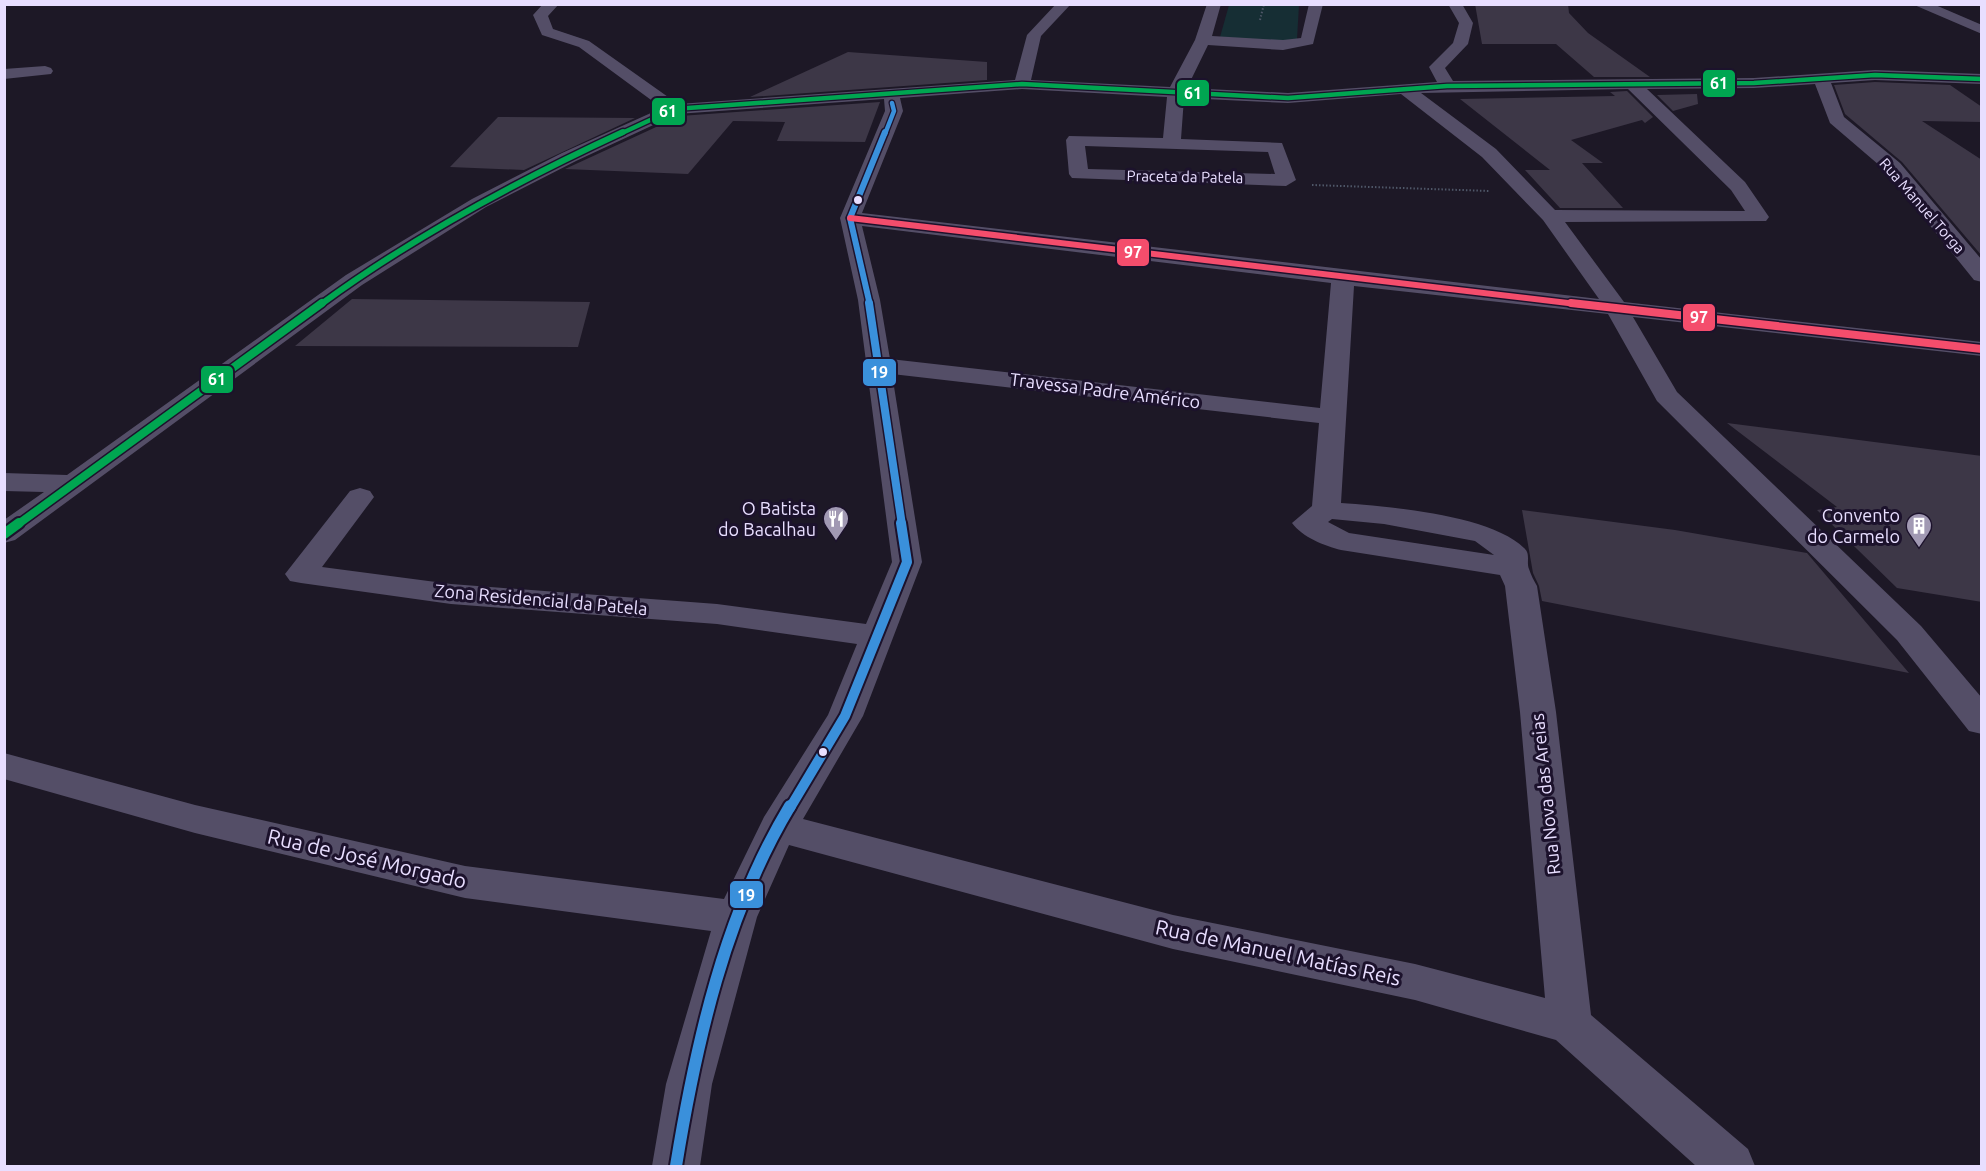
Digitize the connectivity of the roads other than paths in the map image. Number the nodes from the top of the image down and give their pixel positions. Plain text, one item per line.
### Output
1 (552, 4) edge
2 (1064, 4) edge
3 (1214, 4) edge
4 (1316, 4) edge
5 (1455, 4) edge
6 (1919, 4) edge
7 (1982, 30) edge
8 (1203, 40) junction
9 (45, 71) dead end
10 (4, 74) edge
11 (1982, 80) edge
12 (1822, 81) junction
13 (1022, 84) junction
14 (1632, 84) junction
15 (1447, 86) junction
16 (1406, 90) junction
17 (1176, 92) junction
18 (891, 93) junction
19 (674, 109) junction
20 (1172, 144) junction
21 (1550, 216) junction
22 (850, 218) junction
23 (1982, 275) edge
24 (1343, 278) junction
25 (1617, 309) junction
26 (1982, 349) edge
27 (879, 365) junction
28 (1332, 417) junction
29 (4, 482) edge
30 (73, 484) junction
31 (360, 496) dead end
32 (4, 534) edge
33 (878, 636) junction
34 (1982, 722) edge
35 (4, 766) edge
36 (778, 827) junction
37 (736, 916) junction
38 (1569, 1024) junction
39 (676, 1167) edge
40 (1731, 1167) edge

1 - 19 street
2 - 13 street
3 - 8 street
4 - 8 street
5 - 15 street
6 - 7 street
8 - 17 street
9 - 10 street
11 - 12 street
12 - 14 street
12 - 23 street, Rua Manuel Torga
13 - 17 street
13 - 18 street
14 - 15 street
14 - 21 street
15 - 16 street
16 - 17 street
16 - 21 street
17 - 20 street, Praceta da Patela
18 - 19 street
18 - 22 street
19 - 30 street
20 - 20 street, Praceta da Patela
21 - 25 street
22 - 24 street
22 - 27 street
24 - 25 street
24 - 28 street, Rua Nova das Areias
25 - 26 street
25 - 34 street
27 - 28 street, Travessa Padre Américo
27 - 33 street
28 - 38 street, Rua Nova das Areias
29 - 30 street
30 - 32 street
31 - 33 street, Zona Residencial da Patela
33 - 36 street
35 - 37 street, Rua de José Morgado
36 - 37 street
36 - 38 street, Rua de Manuel Matías Reis
37 - 39 street
38 - 40 street, Rua de Manuel Matías Reis

